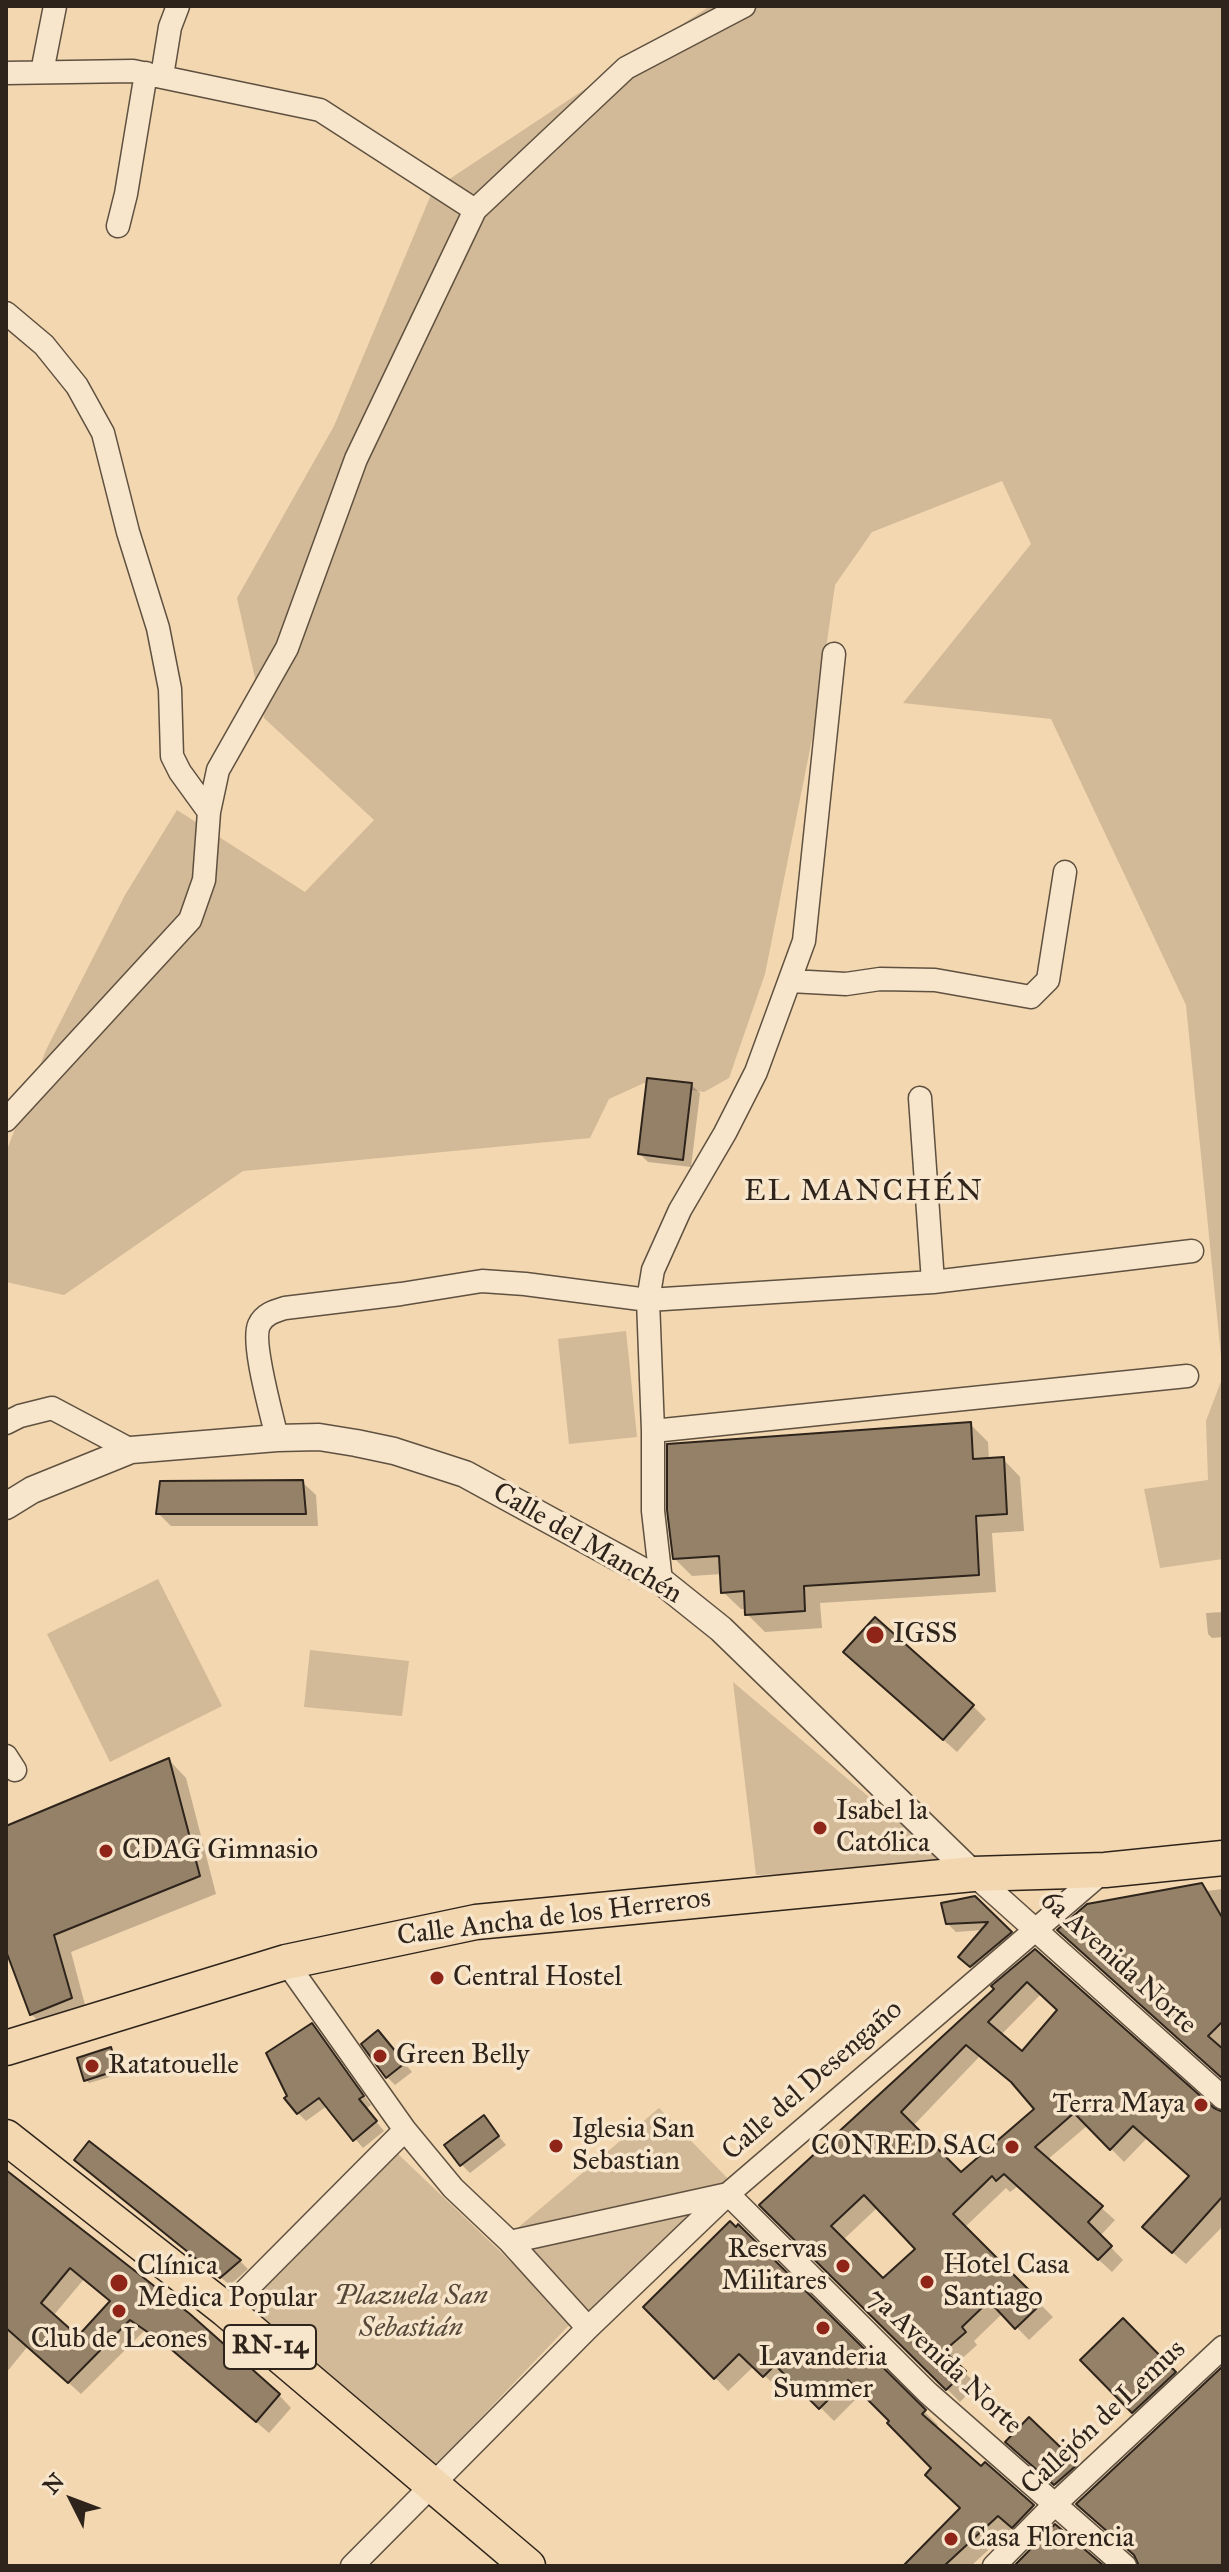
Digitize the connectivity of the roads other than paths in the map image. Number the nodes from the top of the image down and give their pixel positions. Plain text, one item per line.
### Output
1 (55, 6) edge
2 (178, 6) edge
3 (744, 6) edge
4 (42, 72) junction
5 (6, 73) edge
6 (154, 75) junction
7 (475, 210) junction
8 (118, 226) dead end
9 (6, 313) edge
10 (834, 654) dead end
11 (209, 812) junction
12 (1065, 872) dead end
13 (790, 981) junction
14 (920, 1098) dead end
15 (6, 1120) edge
16 (1192, 1251) dead end
17 (933, 1282) junction
18 (648, 1300) junction
19 (1187, 1376) dead end
20 (6, 1423) edge
21 (653, 1431) junction
22 (277, 1438) junction
23 (131, 1450) junction
24 (6, 1506) edge
25 (661, 1581) junction
26 (1223, 1858) edge
27 (1105, 1870) junction
28 (973, 1874) junction
29 (1037, 1929) junction
30 (286, 1962) junction
31 (6, 2048) edge
32 (1223, 2098) edge
33 (405, 2130) junction
34 (6, 2137) edge
35 (728, 2194) junction
36 (510, 2242) junction
37 (226, 2310) junction
38 (588, 2328) junction
39 (1223, 2347) edge
40 (434, 2486) junction
41 (1055, 2504) junction
42 (352, 2566) edge
43 (528, 2566) edge
44 (994, 2566) edge
45 (1125, 2566) edge

1 - 4 street
2 - 6 street
3 - 7 street
4 - 5 street
4 - 6 street
6 - 7 street
6 - 8 street
7 - 11 street
9 - 11 street
10 - 13 street
11 - 15 street
12 - 13 street
13 - 18 street
14 - 17 street
16 - 17 street
17 - 18 street
18 - 21 street
18 - 22 street
19 - 21 street
20 - 23 street
21 - 25 street
22 - 23 street, Calle del Manchén
22 - 25 street, Calle del Manchén
23 - 24 street, Calle del Manchén
25 - 28 street, Calle del Manchén
26 - 27 main road
27 - 28 main road
27 - 29 street, Calle del Desengaño
28 - 29 street, 6a Avenida Norte
28 - 30 main road, Calle Ancha de los Herreros
29 - 32 street, 6a Avenida Norte
29 - 35 street, Calle del Desengaño
30 - 31 main road, Calle Ancha de los Herreros
30 - 33 street
33 - 36 street
33 - 37 street
34 - 37 main road, RN-14
35 - 36 street
35 - 38 street, Calle del Desengaño
35 - 41 street, 7a Avenida Norte
36 - 38 street
37 - 40 main road, RN-14
38 - 40 street, Calle del Desengaño
39 - 41 street, Callejón de Lemus
40 - 42 street, Calle del Desengaño
40 - 43 main road, RN-14
41 - 44 street, Callejón de Lemus
41 - 45 street, 7a Avenida Norte

